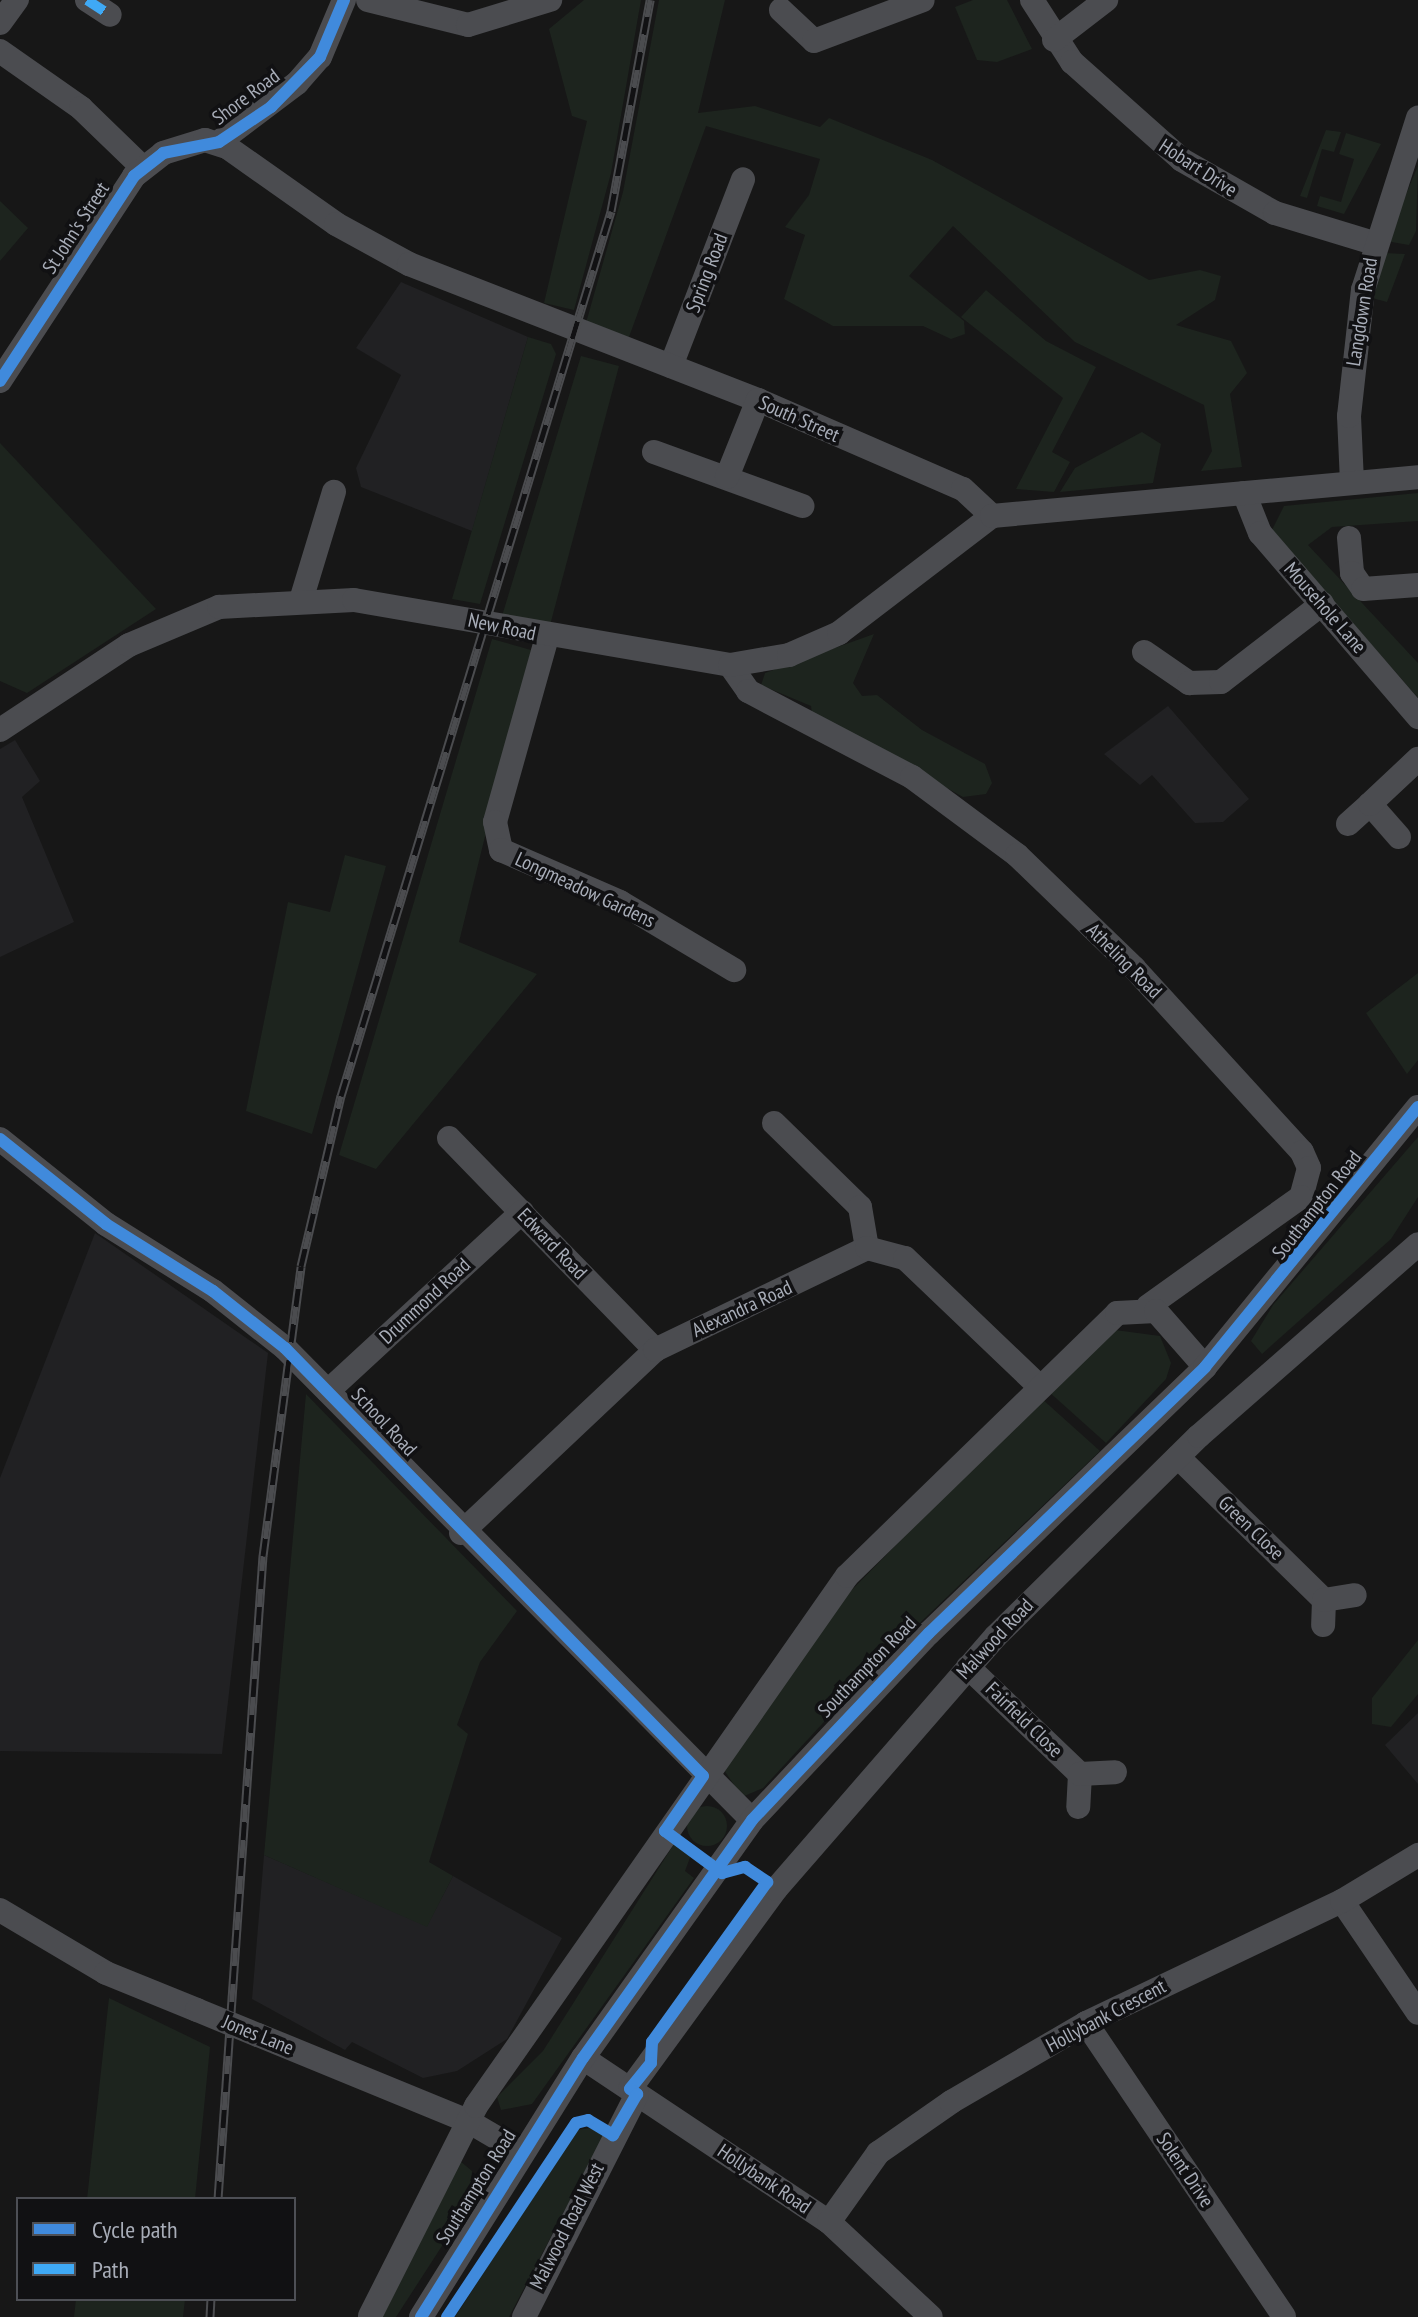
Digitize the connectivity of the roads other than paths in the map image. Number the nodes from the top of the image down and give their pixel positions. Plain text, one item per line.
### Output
1 (17, 0) edge
2 (87, 0) edge
3 (344, 0) edge
4 (368, 0) edge
5 (550, 0) edge
6 (923, 0) edge
7 (1032, 0) edge
8 (1106, 0) edge
9 (781, 10) dead end
10 (110, 15) dead end
11 (0, 23) edge
12 (1054, 40) junction
13 (0, 51) edge
14 (1418, 118) edge
15 (219, 142) junction
16 (1413, 150) edge
17 (142, 167) junction
18 (743, 179) dead end
19 (1374, 243) junction
20 (671, 366) junction
21 (0, 381) edge
22 (758, 400) junction
23 (654, 452) dead end
24 (727, 477) junction
25 (1418, 477) edge
26 (1352, 482) junction
27 (334, 492) dead end
28 (1244, 493) junction
29 (802, 506) dead end
30 (992, 516) junction
31 (1349, 538) dead end
32 (1418, 585) edge
33 (302, 597) junction
34 (1322, 604) junction
35 (547, 637) junction
36 (1144, 652) dead end
37 (730, 665) junction
38 (1418, 717) edge
39 (0, 730) edge
40 (1418, 759) edge
41 (1370, 804) junction
42 (1348, 824) dead end
43 (1399, 837) dead end
44 (734, 970) dead end
45 (1418, 1107) edge
46 (774, 1123) dead end
47 (449, 1138) dead end
48 (0, 1139) edge
49 (522, 1212) junction
50 (1418, 1244) edge
51 (867, 1248) junction
52 (1148, 1306) junction
53 (655, 1350) junction
54 (1205, 1367) junction
55 (1038, 1385) junction
56 (328, 1391) junction
57 (1178, 1457) junction
58 (461, 1533) junction
59 (1355, 1595) dead end
60 (1324, 1600) junction
61 (1323, 1625) dead end
62 (968, 1667) junction
63 (1115, 1772) dead end
64 (1080, 1774) junction
65 (703, 1776) junction
66 (1078, 1807) dead end
67 (752, 1820) junction
68 (1418, 1855) edge
69 (1342, 1901) junction
70 (0, 1910) edge
71 (1418, 2013) edge
72 (1086, 2023) junction
73 (583, 2058) junction
74 (634, 2092) junction
75 (468, 2121) junction
76 (521, 2152) junction
77 (829, 2222) junction
78 (370, 2316) edge
79 (421, 2317) edge
80 (524, 2317) edge
81 (931, 2317) edge
82 (1284, 2317) edge

1 - 11 street
2 - 10 street
3 - 15 street, Shore Road
4 - 5 street
6 - 9 street
7 - 12 street, Hobart Drive
8 - 12 street
12 - 19 street, Hobart Drive
13 - 17 street
14 - 16 street, Langdown Road
15 - 17 street, St John's Street
15 - 20 street, South Street
16 - 19 street, Langdown Road
17 - 21 street, St John's Street
18 - 20 street, Spring Road
19 - 26 street, Langdown Road
20 - 22 street, South Street
22 - 24 street
22 - 30 street, South Street
23 - 24 street
24 - 29 street
25 - 26 street
26 - 28 street
27 - 33 street
28 - 30 street
28 - 34 street, Mousehole Lane
30 - 37 street, New Road
31 - 32 street
33 - 35 street, New Road
33 - 39 street, New Road
34 - 36 street
34 - 38 street, Mousehole Lane
35 - 37 street, New Road
35 - 44 street, Longmeadow Gardens
37 - 52 street, Atheling Road
40 - 41 street
41 - 42 street
41 - 43 street
45 - 54 street, Southampton Road
46 - 51 street
47 - 49 street, Edward Road
48 - 56 street, School Road
49 - 53 street, Edward Road
49 - 56 street, Drummond Road
50 - 57 street, Malwood Road
51 - 53 street, Alexandra Road
51 - 55 street
52 - 54 street
52 - 55 street, Southampton Road
53 - 58 street, Alexandra Road
54 - 67 street, Southampton Road
55 - 65 street, Southampton Road
56 - 58 street, School Road
57 - 60 street, Green Close
57 - 62 street, Malwood Road
58 - 65 street, School Road
59 - 60 street
60 - 61 street
62 - 64 street, Fairfield Close
62 - 74 street, Malwood Road
63 - 64 street, Fairfield Close
64 - 66 street, Fairfield Close
65 - 67 street, School Road
65 - 75 street, Southampton Road
67 - 73 street, Southampton Road
68 - 69 street, Hollybank Crescent
69 - 71 street
69 - 72 street, Hollybank Crescent
70 - 75 street, Jones Lane, bridge
72 - 77 street, Hollybank Crescent
72 - 82 street, Solent Drive
73 - 74 street, Hollybank Road
73 - 76 street, Southampton Road
74 - 77 street, Hollybank Road
74 - 80 street, Malwood Road West
75 - 76 street, Jones Lane
75 - 78 street, Southampton Road
76 - 79 street, Southampton Road
77 - 81 street, Hollybank Road

